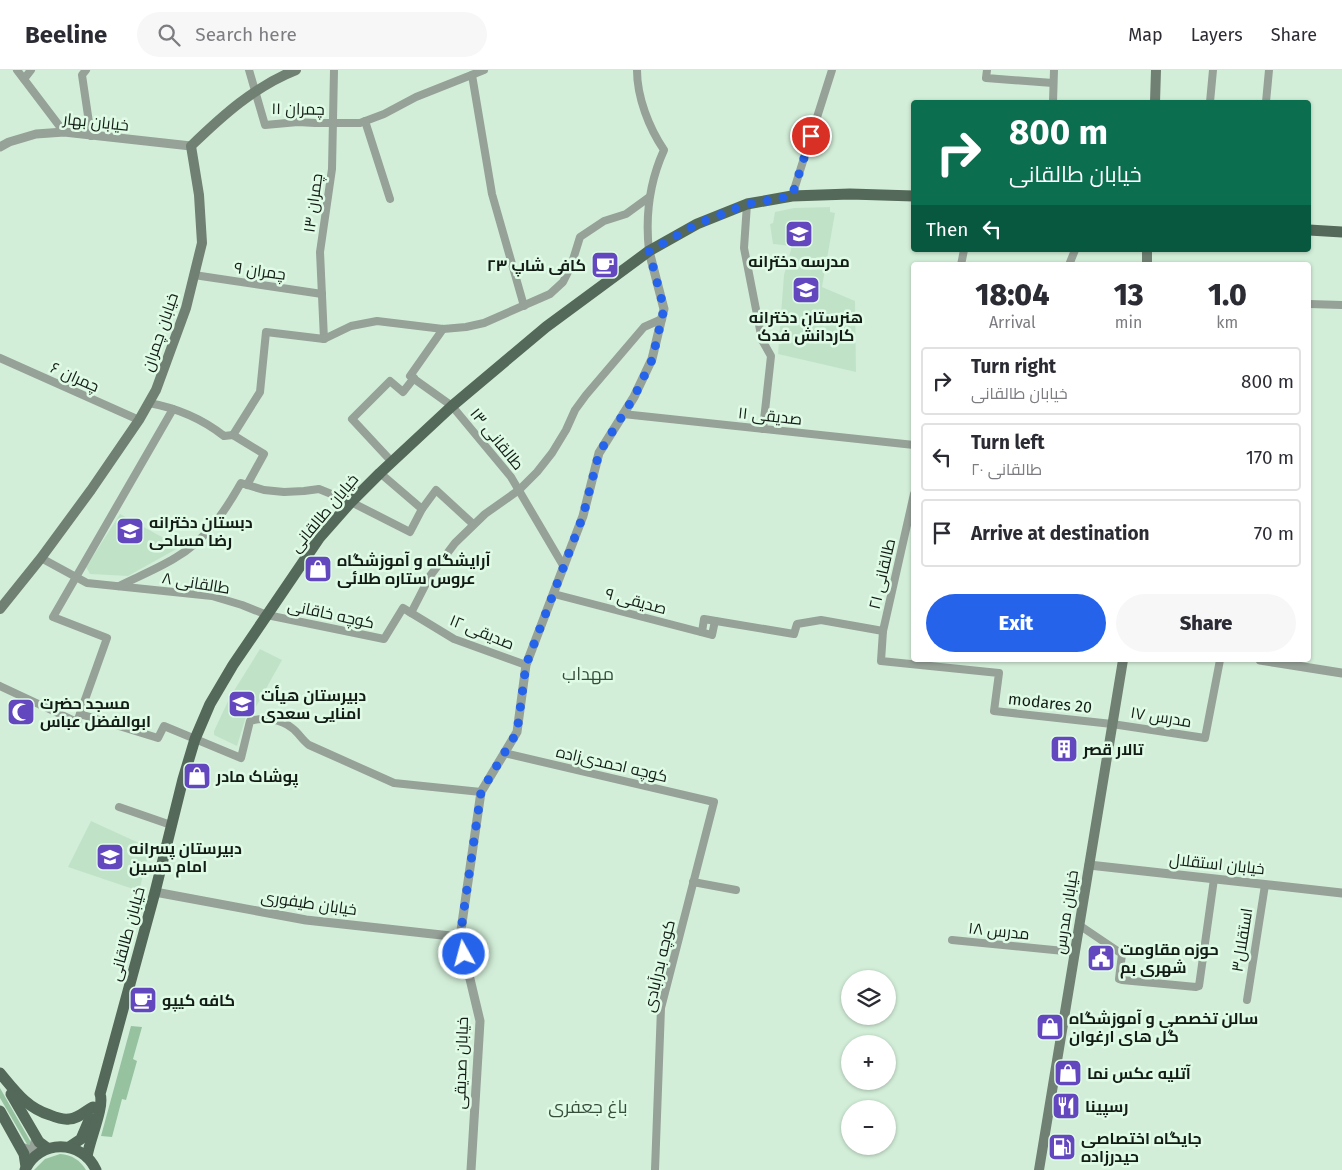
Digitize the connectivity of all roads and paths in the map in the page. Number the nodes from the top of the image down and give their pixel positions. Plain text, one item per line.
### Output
1 (17, 70) edge
2 (31, 70) edge
3 (86, 70) edge
4 (249, 70) edge
5 (296, 70) edge
6 (334, 70) edge
7 (484, 70) edge
8 (637, 70) edge
9 (832, 70) edge
10 (987, 70) edge
11 (1054, 70) edge
12 (1156, 70) edge
13 (1213, 70) edge
14 (1269, 70) edge
15 (472, 75) junction
16 (24, 79) junction
17 (1053, 83) junction
18 (255, 92) junction
19 (1052, 100) edge
20 (1155, 100) edge
21 (1210, 100) edge
22 (1266, 100) edge
23 (364, 121) junction
24 (333, 123) junction
25 (64, 132) junction
26 (91, 136) junction
27 (191, 146) junction
28 (0, 147) edge
29 (792, 196) junction
30 (911, 196) edge
31 (648, 198) junction
32 (390, 199) dead end
33 (747, 204) junction
34 (1311, 230) edge
35 (1342, 232) edge
36 (649, 251) junction
37 (194, 275) junction
38 (322, 294) junction
39 (1311, 304) edge
40 (1342, 305) edge
41 (524, 306) junction
42 (662, 318) junction
43 (443, 329) junction
44 (324, 339) junction
45 (0, 358) edge
46 (412, 377) junction
47 (149, 403) junction
48 (452, 406) junction
49 (173, 408) junction
50 (623, 414) junction
51 (139, 420) junction
52 (763, 429) junction
53 (233, 435) junction
54 (911, 445) edge
55 (392, 462) junction
56 (380, 473) junction
57 (244, 484) junction
58 (519, 490) junction
59 (351, 502) junction
60 (911, 507) edge
61 (422, 509) junction
62 (472, 524) junction
63 (41, 558) junction
64 (564, 566) junction
65 (76, 577) junction
66 (119, 586) junction
67 (554, 594) junction
68 (403, 608) joint
69 (0, 609) edge
70 (411, 613) junction
71 (267, 614) junction
72 (715, 620) junction
73 (883, 631) junction
74 (702, 632) junction
75 (1123, 662) edge
76 (1220, 662) edge
77 (1275, 662) edge
78 (526, 665) junction
79 (1342, 671) edge
80 (999, 673) joint
81 (0, 686) edge
82 (79, 718) junction
83 (1112, 724) junction
84 (195, 738) junction
85 (504, 753) junction
86 (481, 792) junction
87 (714, 802) joint
88 (119, 807) dead end
89 (172, 825) junction
90 (1089, 865) junction
91 (1214, 879) junction
92 (693, 882) junction
93 (1265, 884) junction
94 (736, 890) dead end
95 (156, 892) junction
96 (1342, 893) edge
97 (1078, 925) junction
98 (460, 937) junction
99 (952, 940) dead end
100 (1074, 952) junction
101 (1247, 1000) dead end
102 (0, 1074) edge
103 (100, 1094) junction
104 (92, 1106) junction
105 (0, 1111) edge
106 (36, 1137) junction
107 (21, 1147) junction
108 (69, 1147) junction
109 (48, 1148) junction
110 (87, 1157) junction
111 (25, 1168) edge
112 (96, 1170) edge
113 (471, 1170) edge
114 (655, 1170) edge
115 (1039, 1170) edge

1 - 16 street
2 - 16 street
3 - 26 street
4 - 18 street
5 - 18 main road
6 - 24 street, چمران ۱۳
7 - 15 street
8 - 31 street
9 - 29 street
10 - 17 street
11 - 17 street
12 - 20 main road
13 - 21 street
14 - 22 street
15 - 23 street
15 - 41 street
16 - 25 street
17 - 19 street
18 - 24 street, چمران ۱۱
18 - 27 main road
23 - 24 street
23 - 32 street
24 - 38 street, چمران ۱۳
25 - 26 street, خیابان بهار
25 - 28 street, خیابان بهار
26 - 27 street, خیابان بهار
27 - 37 main road, خیابان چمران
29 - 30 main road, خیابان طالقانی
29 - 33 main road, خیابان طالقانی
31 - 36 street
31 - 41 street
33 - 36 main road, خیابان طالقانی
33 - 52 street
34 - 35 main road
36 - 42 street, خیابان صدیقی
36 - 48 main road, خیابان طالقانی
37 - 38 street, چمران ۹
37 - 47 main road, خیابان چمران
38 - 44 street, چمران ۱۳
39 - 40 street
41 - 43 street
42 - 50 street, خیابان صدیقی
42 - 58 street
43 - 44 street
43 - 46 street
44 - 53 street
45 - 51 street, چمران ۶
46 - 48 street, طالقانی ۱۳
46 - 55 street
47 - 49 street
47 - 51 main road, خیابان چمران
48 - 55 main road, خیابان طالقانی
48 - 58 street, طالقانی ۱۳
49 - 53 street
49 - 65 street
50 - 52 street, صدیقی ۱۱
50 - 64 street, خیابان صدیقی
51 - 63 main road, خیابان چمران
52 - 54 street, صدیقی ۱۱
53 - 57 street
55 - 56 main road, خیابان طالقانی
56 - 59 main road, خیابان طالقانی
56 - 61 street
57 - 59 street
57 - 66 street
58 - 62 street
58 - 64 street, طالقانی ۱۳
59 - 61 street
59 - 71 main road, خیابان طالقانی
60 - 73 street, طالقانی ۲۱
61 - 62 street
62 - 70 street
63 - 65 street, طالقانی ۸
63 - 69 main road, خیابان چمران
64 - 67 street, خیابان صدیقی
65 - 66 street, طالقانی ۸
65 - 82 street
66 - 71 street, طالقانی ۸
67 - 74 street, صدیقی ۹
67 - 78 street, خیابان صدیقی
68 - 70 street, صدیقی ۱۲
68 - 71 street, کوچه خاقانی
70 - 78 street, صدیقی ۱۲
71 - 84 main road, خیابان طالقانی
72 - 73 street
72 - 74 street
72 - 74 street, صدیقی ۹
73 - 80 street, طالقانی ۲۱
75 - 83 main road, خیابان مدرس
76 - 83 street, مدرس ۱۷
77 - 79 street
78 - 85 street, خیابان صدیقی
80 - 83 street, modares 20
81 - 82 street
82 - 84 street
83 - 90 main road, خیابان مدرس
84 - 86 street
84 - 89 main road, خیابان طالقانی
85 - 86 street, خیابان صدیقی
85 - 87 street, کوچه احمدی‌زاده
86 - 98 street, خیابان صدیقی
87 - 92 street, کوچه بدرآبادی
88 - 89 street
89 - 95 main road, خیابان طالقانی
90 - 91 street, خیابان استقلال
90 - 97 main road, خیابان مدرس
91 - 93 street, خیابان استقلال
91 - 97 street
92 - 94 street
92 - 114 street, کوچه بدرآبادی
93 - 96 street, خیابان استقلال
93 - 101 street, استقلال۳
95 - 98 street, خیابان طیفوری
95 - 103 main road, خیابان طالقانی
97 - 100 main road, خیابان مدرس
98 - 113 street, خیابان صدیقی
99 - 100 street, مدرس ۱۸
100 - 115 main road, خیابان مدرس
102 - 104 main road
102 - 106 main road
103 - 104 main road
103 - 110 main road, خیابان طالقانی
104 - 108 main road
105 - 107 main road
106 - 107 street
106 - 109 main road
107 - 111 main road
108 - 109 main road
108 - 110 main road
109 - 111 main road
110 - 112 main road

